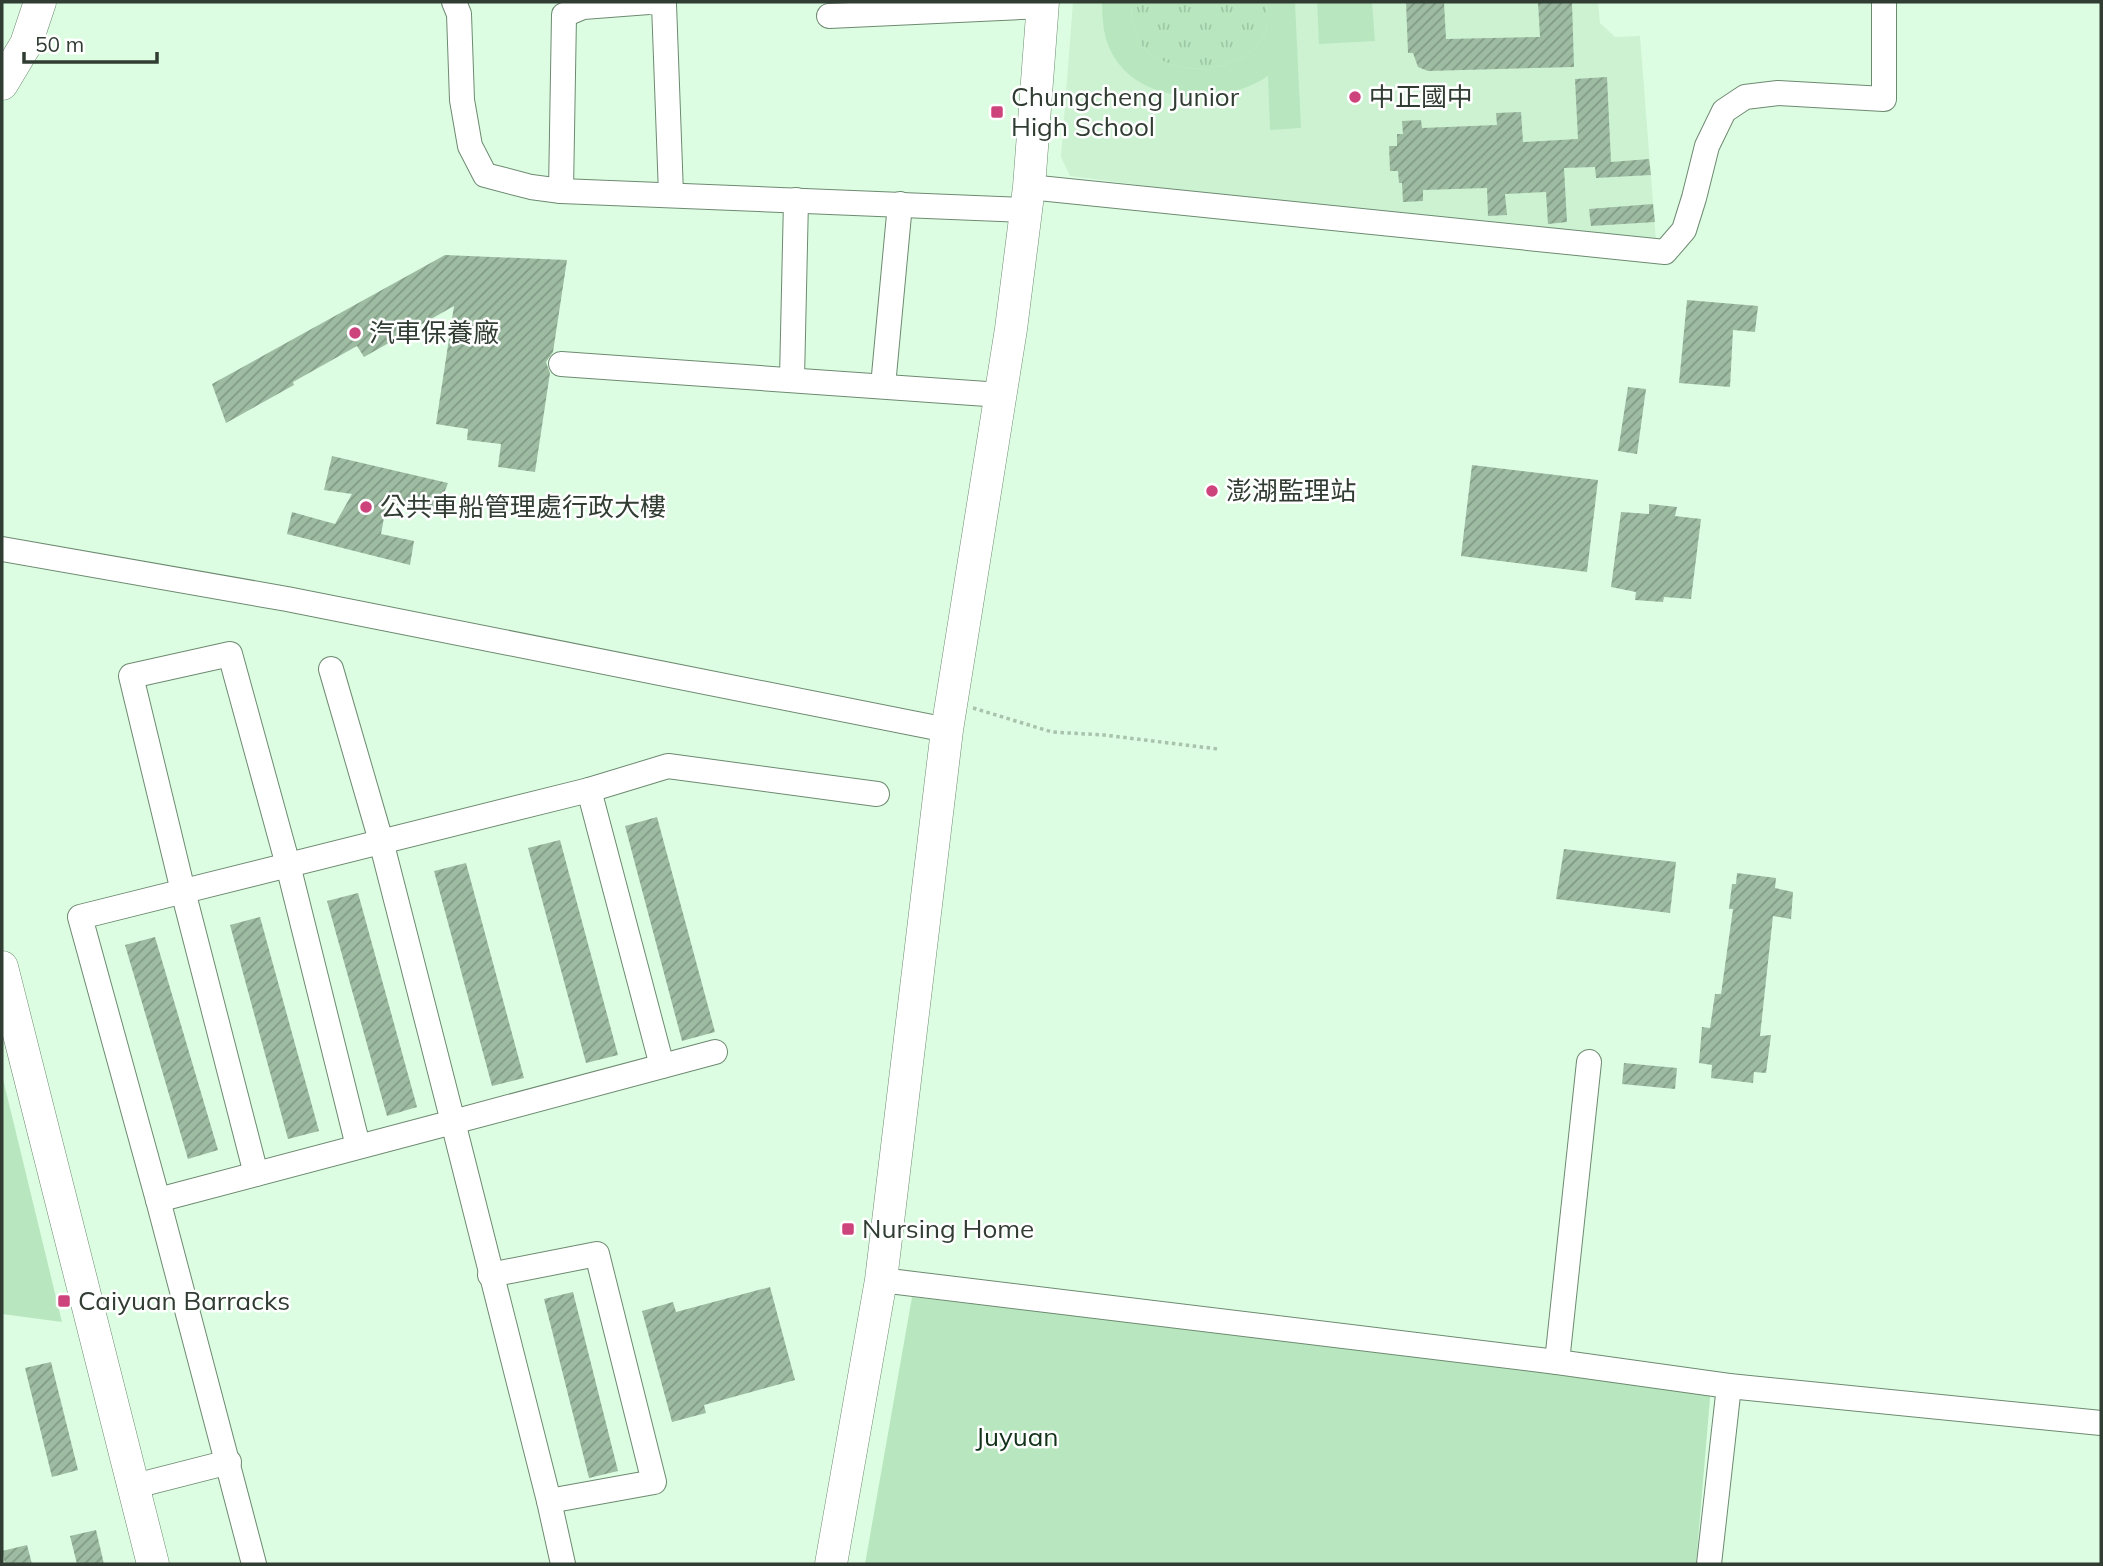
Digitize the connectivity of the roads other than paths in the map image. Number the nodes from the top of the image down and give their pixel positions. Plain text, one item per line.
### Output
1 (40, 2) edge
2 (454, 2) edge
3 (649, 2) edge
4 (1884, 2) edge
5 (1043, 4) edge
6 (829, 16) dead end
7 (2, 84) edge
8 (561, 191) junction
9 (671, 194) junction
10 (1027, 198) junction
11 (796, 200) junction
12 (900, 204) junction
13 (561, 364) dead end
14 (792, 379) junction
15 (883, 386) junction
16 (1001, 395) junction
17 (2, 549) edge
18 (331, 669) dead end
19 (949, 716) junction
20 (589, 790) junction
21 (877, 793) dead end
22 (381, 841) junction
23 (288, 865) junction
24 (183, 891) junction
25 (2, 967) edge
26 (715, 1052) dead end
27 (1589, 1062) dead end
28 (662, 1066) junction
29 (453, 1122) junction
30 (358, 1146) junction
31 (256, 1174) junction
32 (158, 1200) junction
33 (490, 1275) junction
34 (881, 1280) junction
35 (1557, 1362) junction
36 (1728, 1386) junction
37 (2101, 1423) edge
38 (229, 1462) junction
39 (135, 1486) junction
40 (549, 1501) junction
41 (153, 1564) edge
42 (254, 1564) edge
43 (563, 1564) edge
44 (831, 1564) edge
45 (1709, 1564) edge

1 - 7 main road
2 - 8 street
3 - 8 street
3 - 9 street
4 - 10 street
5 - 6 street
5 - 10 main road
8 - 9 street
9 - 11 street
10 - 12 street
10 - 16 main road
11 - 12 street
11 - 14 street
12 - 15 street
13 - 14 street
14 - 15 street
15 - 16 street
16 - 19 main road
17 - 19 street
18 - 22 street
19 - 34 main road
20 - 21 street
20 - 22 street
20 - 28 street
22 - 23 street
22 - 29 street
23 - 24 street
23 - 24 street
23 - 30 street
24 - 31 street
24 - 32 street
25 - 39 main road
26 - 28 street
27 - 35 street
28 - 29 street
29 - 30 street
29 - 33 street
30 - 31 street
31 - 32 street
32 - 38 street
33 - 40 street
33 - 40 street
34 - 35 street
34 - 44 main road
35 - 36 street
36 - 37 street
36 - 45 street
38 - 39 street
38 - 42 street
39 - 41 main road
40 - 43 street

